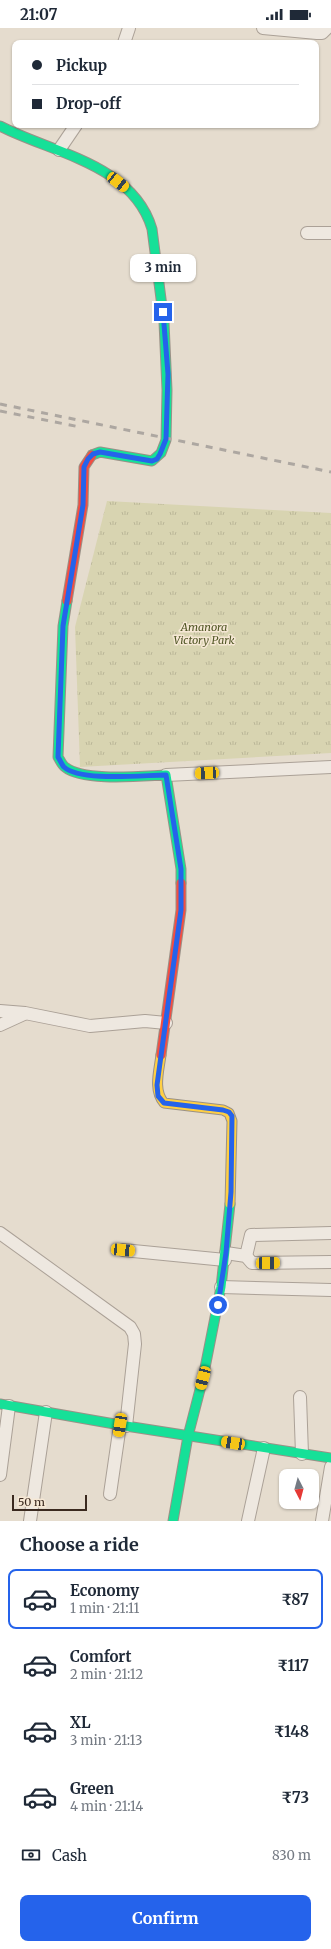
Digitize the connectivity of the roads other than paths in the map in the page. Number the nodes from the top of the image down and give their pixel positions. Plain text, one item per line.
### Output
1 (129, 28) edge
2 (263, 28) edge
3 (327, 28) edge
4 (125, 40) edge
5 (0, 126) edge
6 (74, 128) edge
7 (59, 150) junction
8 (307, 233) dead end
9 (331, 233) edge
10 (331, 767) edge
11 (166, 775) junction
12 (0, 1011) edge
13 (25, 1013) junction
14 (166, 1023) junction
15 (0, 1025) edge
16 (0, 1233) edge
17 (331, 1233) edge
18 (123, 1250) dead end
19 (246, 1256) junction
20 (226, 1257) junction
21 (331, 1262) edge
22 (221, 1287) junction
23 (331, 1290) edge
24 (300, 1397) dead end
25 (5, 1405) edge
26 (46, 1412) junction
27 (123, 1425) junction
28 (188, 1436) junction
29 (264, 1448) junction
30 (302, 1454) junction
31 (331, 1458) edge
32 (331, 1467) edge
33 (0, 1475) edge
34 (110, 1494) dead end
35 (30, 1521) edge
36 (173, 1521) edge
37 (248, 1521) edge
38 (322, 1521) edge

1 - 4 street
2 - 3 street
5 - 7 street
6 - 7 street
7 - 11 street
8 - 9 street
10 - 11 street
11 - 14 street
12 - 13 street
13 - 14 street
13 - 15 street
14 - 20 street
16 - 27 street
17 - 19 street
18 - 20 street
19 - 20 street
19 - 21 street
20 - 22 street
22 - 23 street
22 - 28 street
24 - 30 street
25 - 26 street
25 - 33 street
26 - 27 street
26 - 35 street
27 - 28 street
27 - 34 street
28 - 29 street
28 - 36 street
29 - 30 street
29 - 37 street
30 - 31 street
32 - 38 street

